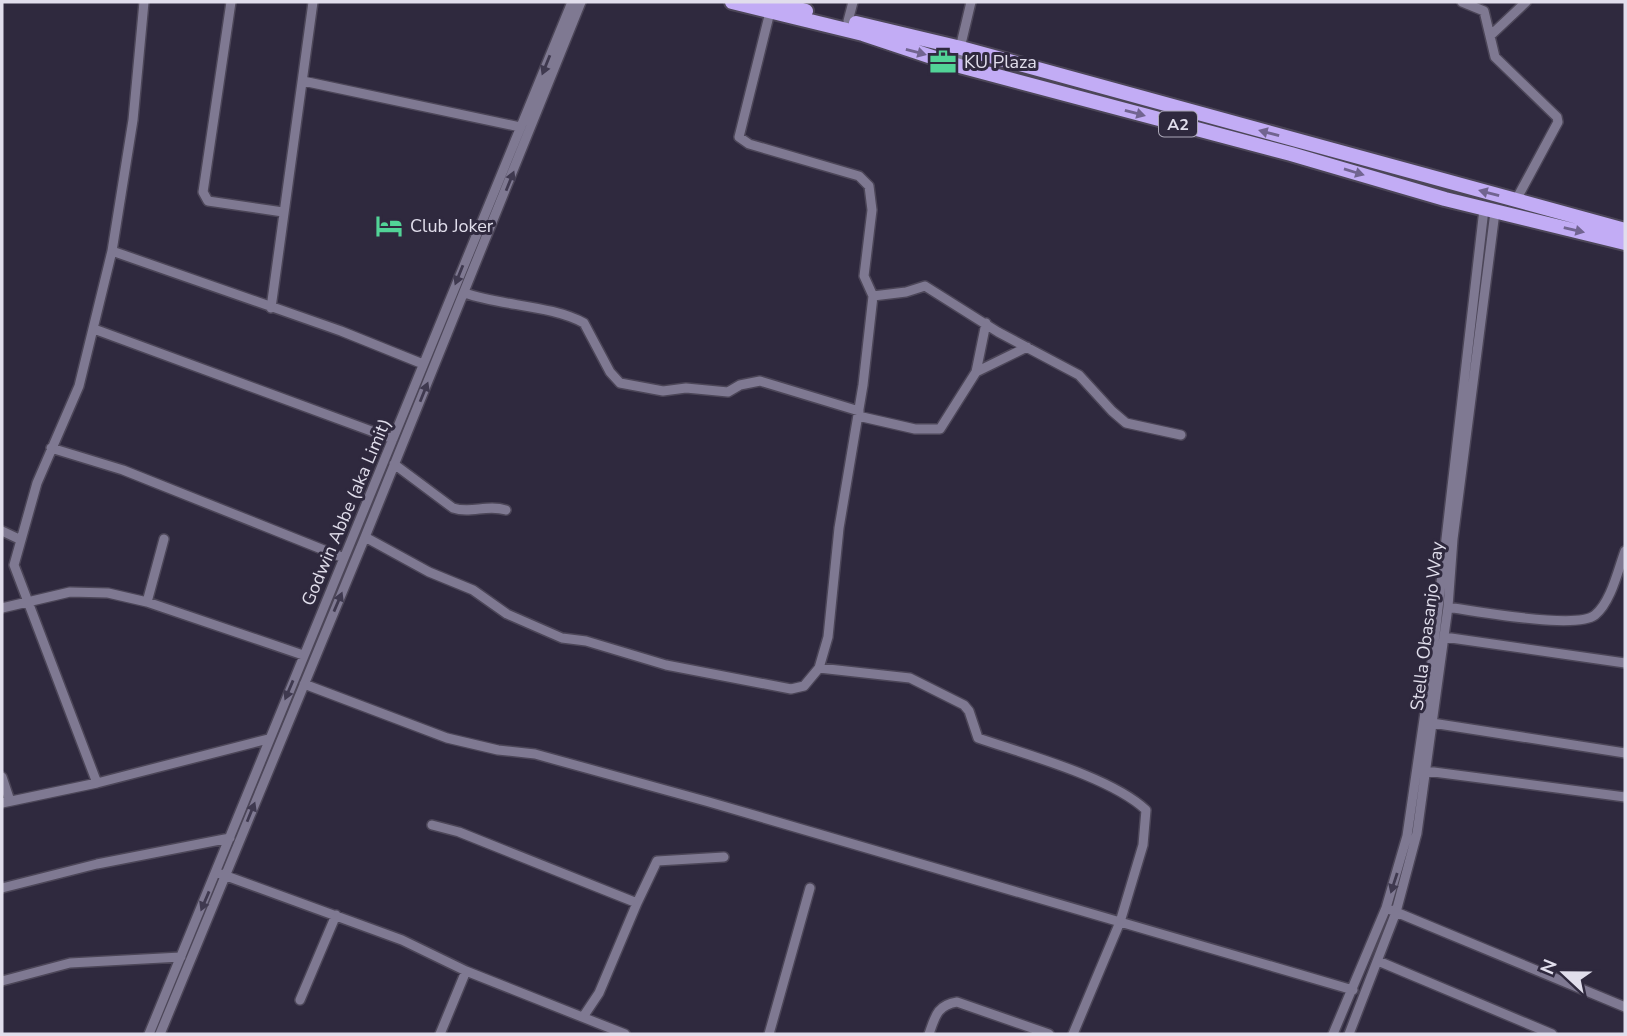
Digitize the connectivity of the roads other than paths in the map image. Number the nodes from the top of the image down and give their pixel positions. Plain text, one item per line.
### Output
1 (144, 2) edge
2 (231, 2) edge
3 (313, 2) edge
4 (572, 2) edge
5 (581, 2) edge
6 (732, 2) edge
7 (853, 2) edge
8 (971, 2) edge
9 (1462, 2) edge
10 (1526, 2) edge
11 (771, 7) edge
12 (848, 21) junction
13 (1491, 35) junction
14 (961, 48) junction
15 (956, 65) junction
16 (303, 81) junction
17 (520, 127) junction
18 (1516, 200) junction
19 (1489, 210) junction
20 (283, 212) junction
21 (1625, 230) edge
22 (1625, 243) edge
23 (112, 251) junction
24 (465, 293) junction
25 (873, 296) junction
26 (271, 308) junction
27 (986, 323) junction
28 (94, 329) junction
29 (1027, 347) junction
30 (424, 364) junction
31 (976, 372) junction
32 (858, 413) junction
33 (1181, 435) dead end
34 (393, 439) junction
35 (51, 448) junction
36 (394, 464) junction
37 (506, 510) dead end
38 (2, 530) edge
39 (366, 537) junction
40 (19, 539) junction
41 (164, 539) dead end
42 (1625, 551) edge
43 (344, 558) junction
44 (27, 601) junction
45 (146, 602) junction
46 (1448, 607) junction
47 (2, 608) edge
48 (1444, 637) junction
49 (303, 655) junction
50 (1625, 663) edge
51 (819, 668) junction
52 (304, 684) junction
53 (1432, 723) junction
54 (268, 739) junction
55 (1625, 750) edge
56 (260, 760) junction
57 (271, 764) junction
58 (1426, 771) junction
59 (2, 776) edge
60 (97, 783) junction
61 (1625, 797) edge
62 (6, 802) edge
63 (432, 825) dead end
64 (230, 838) junction
65 (724, 857) dead end
66 (221, 874) junction
67 (2, 888) edge
68 (810, 888) dead end
69 (638, 903) junction
70 (1386, 908) junction
71 (1396, 912) junction
72 (336, 915) junction
73 (1120, 922) junction
74 (181, 957) junction
75 (1378, 961) junction
76 (466, 971) junction
77 (2, 981) edge
78 (1353, 990) junction
79 (300, 1000) dead end
80 (1625, 1006) edge
81 (583, 1017) junction
82 (149, 1034) edge
83 (160, 1034) edge
84 (440, 1034) edge
85 (625, 1034) edge
86 (769, 1034) edge
87 (929, 1034) edge
88 (1049, 1034) edge
89 (1073, 1034) edge
90 (1334, 1034) edge
91 (1349, 1034) edge
92 (1552, 1034) edge

1 - 23 street
2 - 20 street
3 - 16 street
4 -> 17 street, Godwin Abbe (aka Limit)
24 -> 5 street, Godwin Abbe (aka Limit)
6 - 11 highway, A2
7 - 12 street
8 - 14 street
9 - 13 street
10 - 13 street
11 - 12 highway, A2
11 -> 15 highway, A2
11 - 25 street
12 - 14 highway, A2
13 - 18 street
14 - 15 street
18 -> 14 highway, A2
15 -> 19 highway, A2
16 - 17 street
16 - 20 street
17 -> 30 street, Godwin Abbe (aka Limit)
18 - 21 highway, A2
19 -> 22 highway, A2
19 - 46 street, Stella Obasanjo Way
19 -> 70 street
20 - 26 street
23 - 26 street
23 - 28 street
24 - 32 street
36 -> 24 street, Godwin Abbe (aka Limit)
25 - 27 street
25 - 32 street
26 - 30 street
27 - 29 street
27 - 31 street
28 - 34 street
28 - 35 street
29 - 31 street
29 - 33 street
30 - 34 street, Godwin Abbe (aka Limit)
31 - 32 street
32 - 51 street
34 - 43 street, Godwin Abbe (aka Limit)
35 - 40 street
35 - 43 street
36 - 37 street
36 - 39 street, Godwin Abbe (aka Limit)
38 - 40 street
39 - 51 street
52 -> 39 street, Godwin Abbe (aka Limit)
40 - 44 street
41 - 45 street
42 - 46 street
43 - 49 street, Godwin Abbe (aka Limit)
44 - 45 street
44 - 47 street
44 - 60 street
45 - 49 street
46 - 48 street, Stella Obasanjo Way
48 - 50 street
48 - 53 street, Stella Obasanjo Way
49 -> 54 street, Godwin Abbe (aka Limit)
51 - 73 street
52 - 57 street, Godwin Abbe (aka Limit)
52 - 73 street
53 - 55 street
53 - 58 street, Stella Obasanjo Way
54 - 56 street, Godwin Abbe (aka Limit)
54 - 60 street
56 - 57 street
56 - 64 street, Godwin Abbe (aka Limit)
66 -> 57 street, Godwin Abbe (aka Limit)
58 - 61 street
58 - 71 street, Stella Obasanjo Way
59 - 62 street
60 - 62 street
63 - 69 street
64 - 66 street, Godwin Abbe (aka Limit)
64 - 67 street
65 - 69 street
66 - 72 street
66 -> 74 street, Godwin Abbe (aka Limit)
66 - 83 street, Godwin Abbe (aka Limit)
68 - 86 street
69 - 81 street
70 - 71 street
70 - 78 street
71 - 75 street, Stella Obasanjo Way
71 - 80 street
72 - 76 street
72 - 79 street
73 - 78 street
73 - 89 street
74 - 77 street
74 - 82 street, Godwin Abbe (aka Limit)
75 - 91 street, Stella Obasanjo Way
75 - 92 street
76 - 81 street
76 - 84 street
78 - 90 street
81 - 85 street
87 - 88 street

